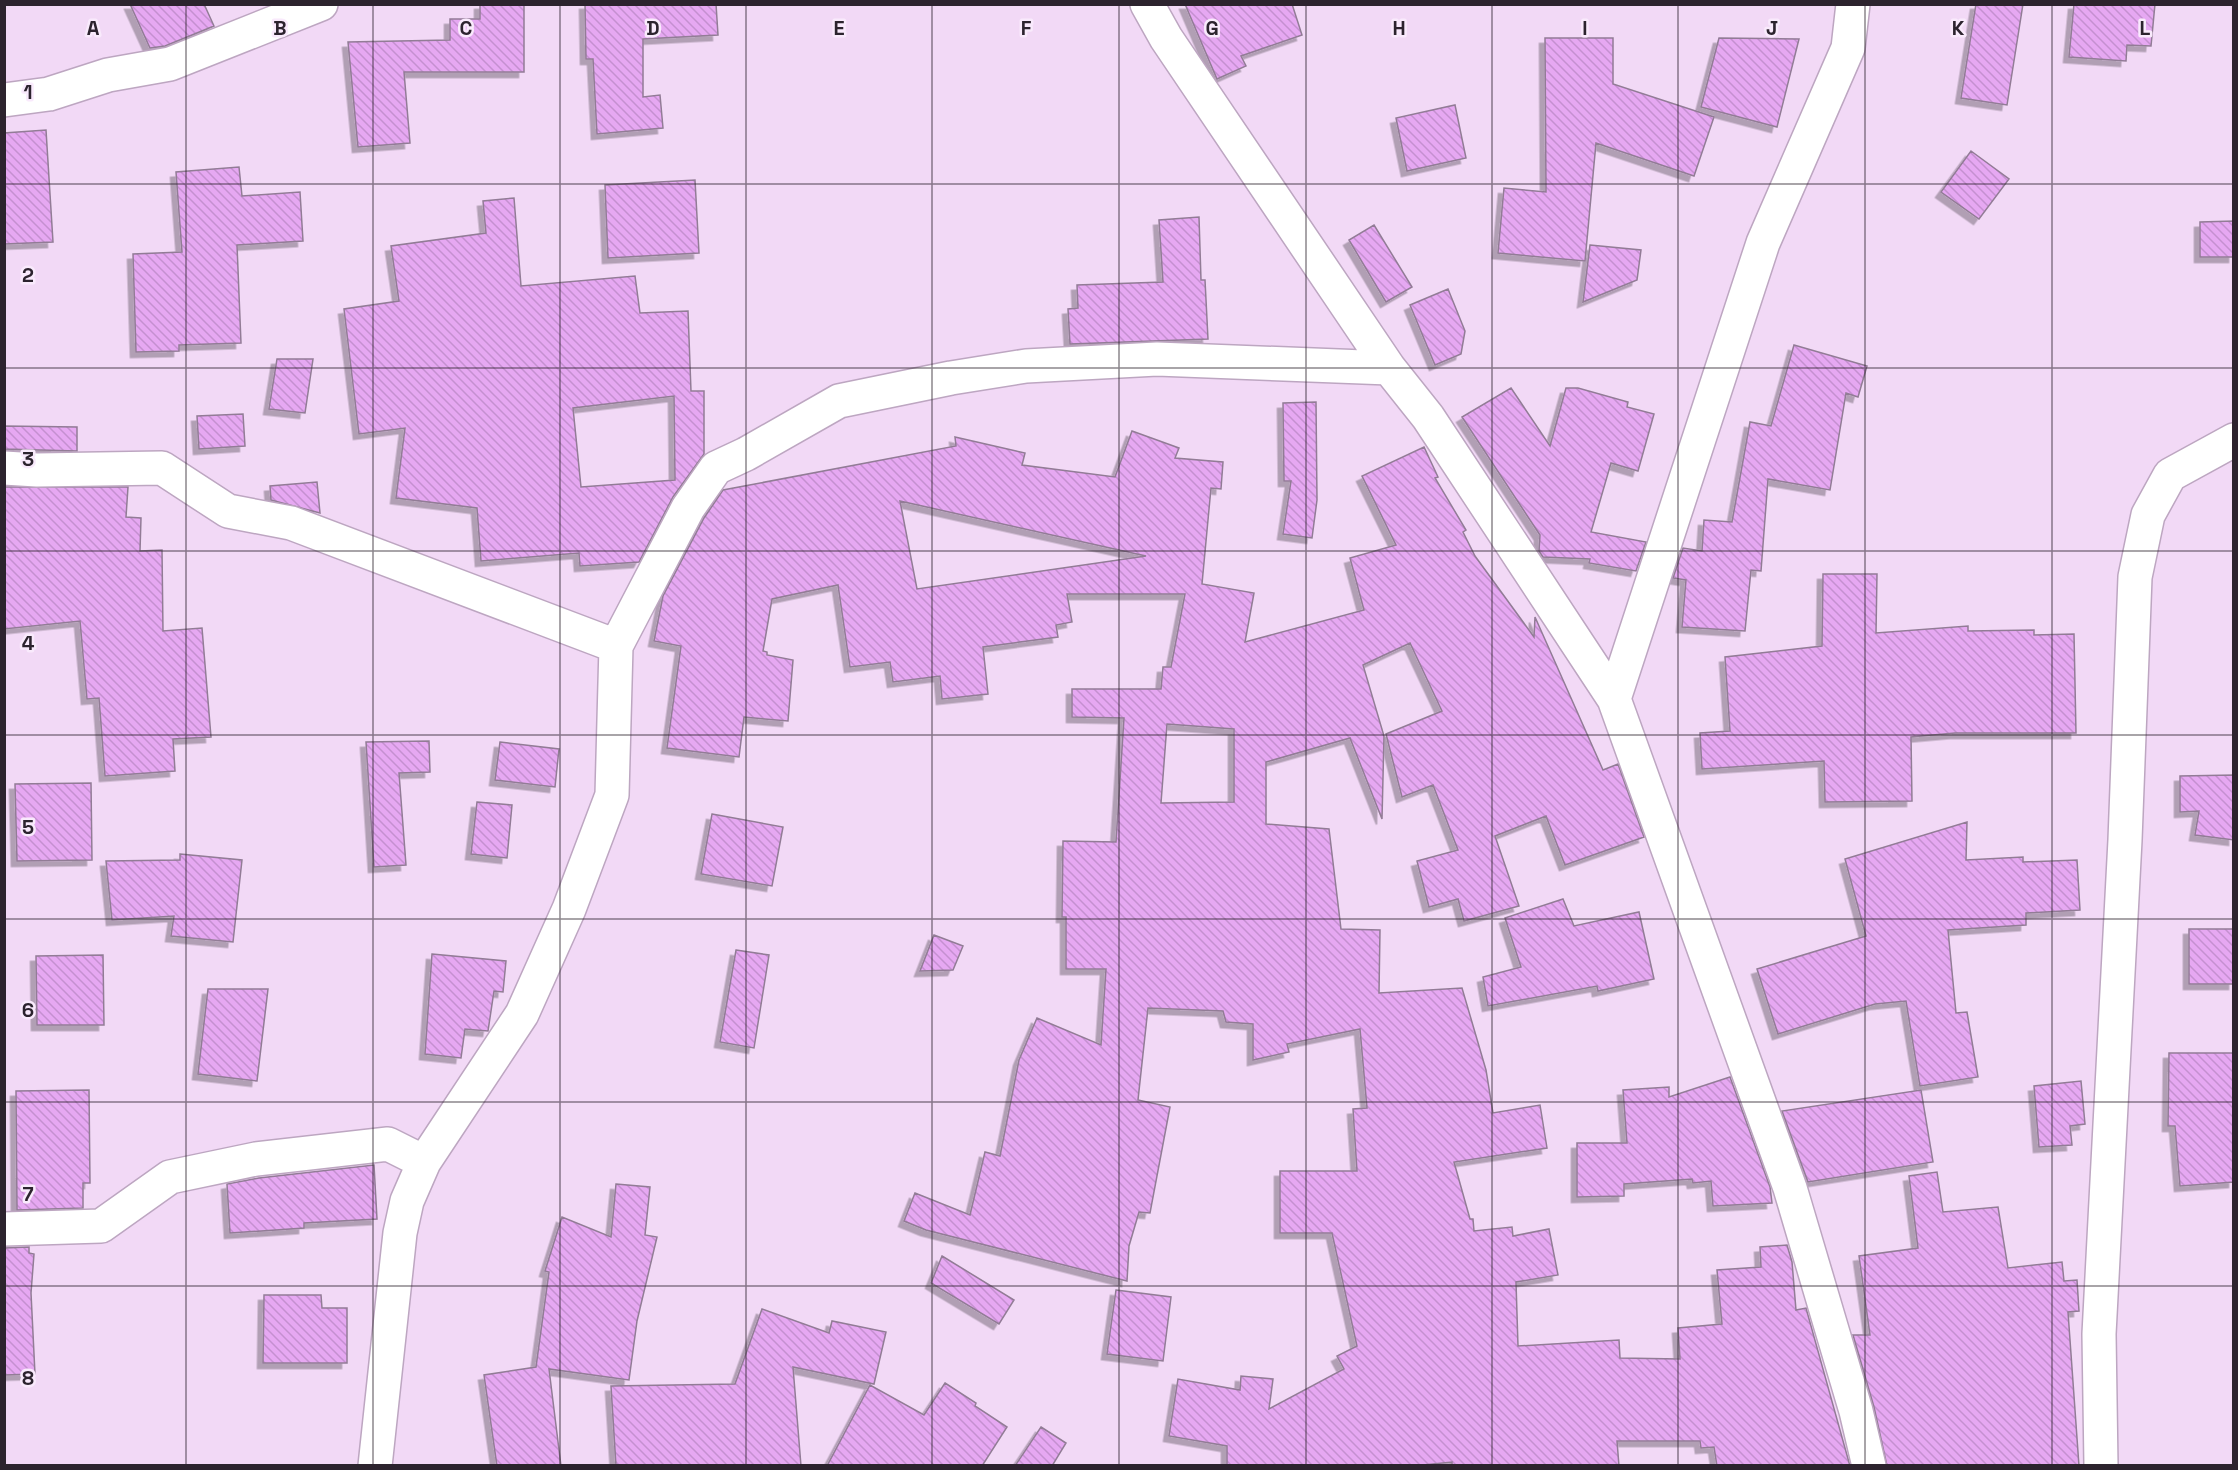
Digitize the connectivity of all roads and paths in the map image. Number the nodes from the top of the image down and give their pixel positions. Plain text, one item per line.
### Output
1 (321, 4) edge
2 (1147, 4) edge
3 (1854, 4) edge
4 (4, 100) edge
5 (1389, 368) junction
6 (2234, 440) edge
7 (4, 468) edge
8 (616, 646) junction
9 (1614, 699) junction
10 (424, 1162) junction
11 (4, 1229) edge
12 (375, 1466) edge
13 (1869, 1466) edge
14 (2101, 1466) edge

1 - 4 street
2 - 5 street
3 - 9 street
5 - 8 street
5 - 9 street
6 - 14 street
7 - 8 street
8 - 10 street
9 - 13 street
10 - 11 street
10 - 12 street

